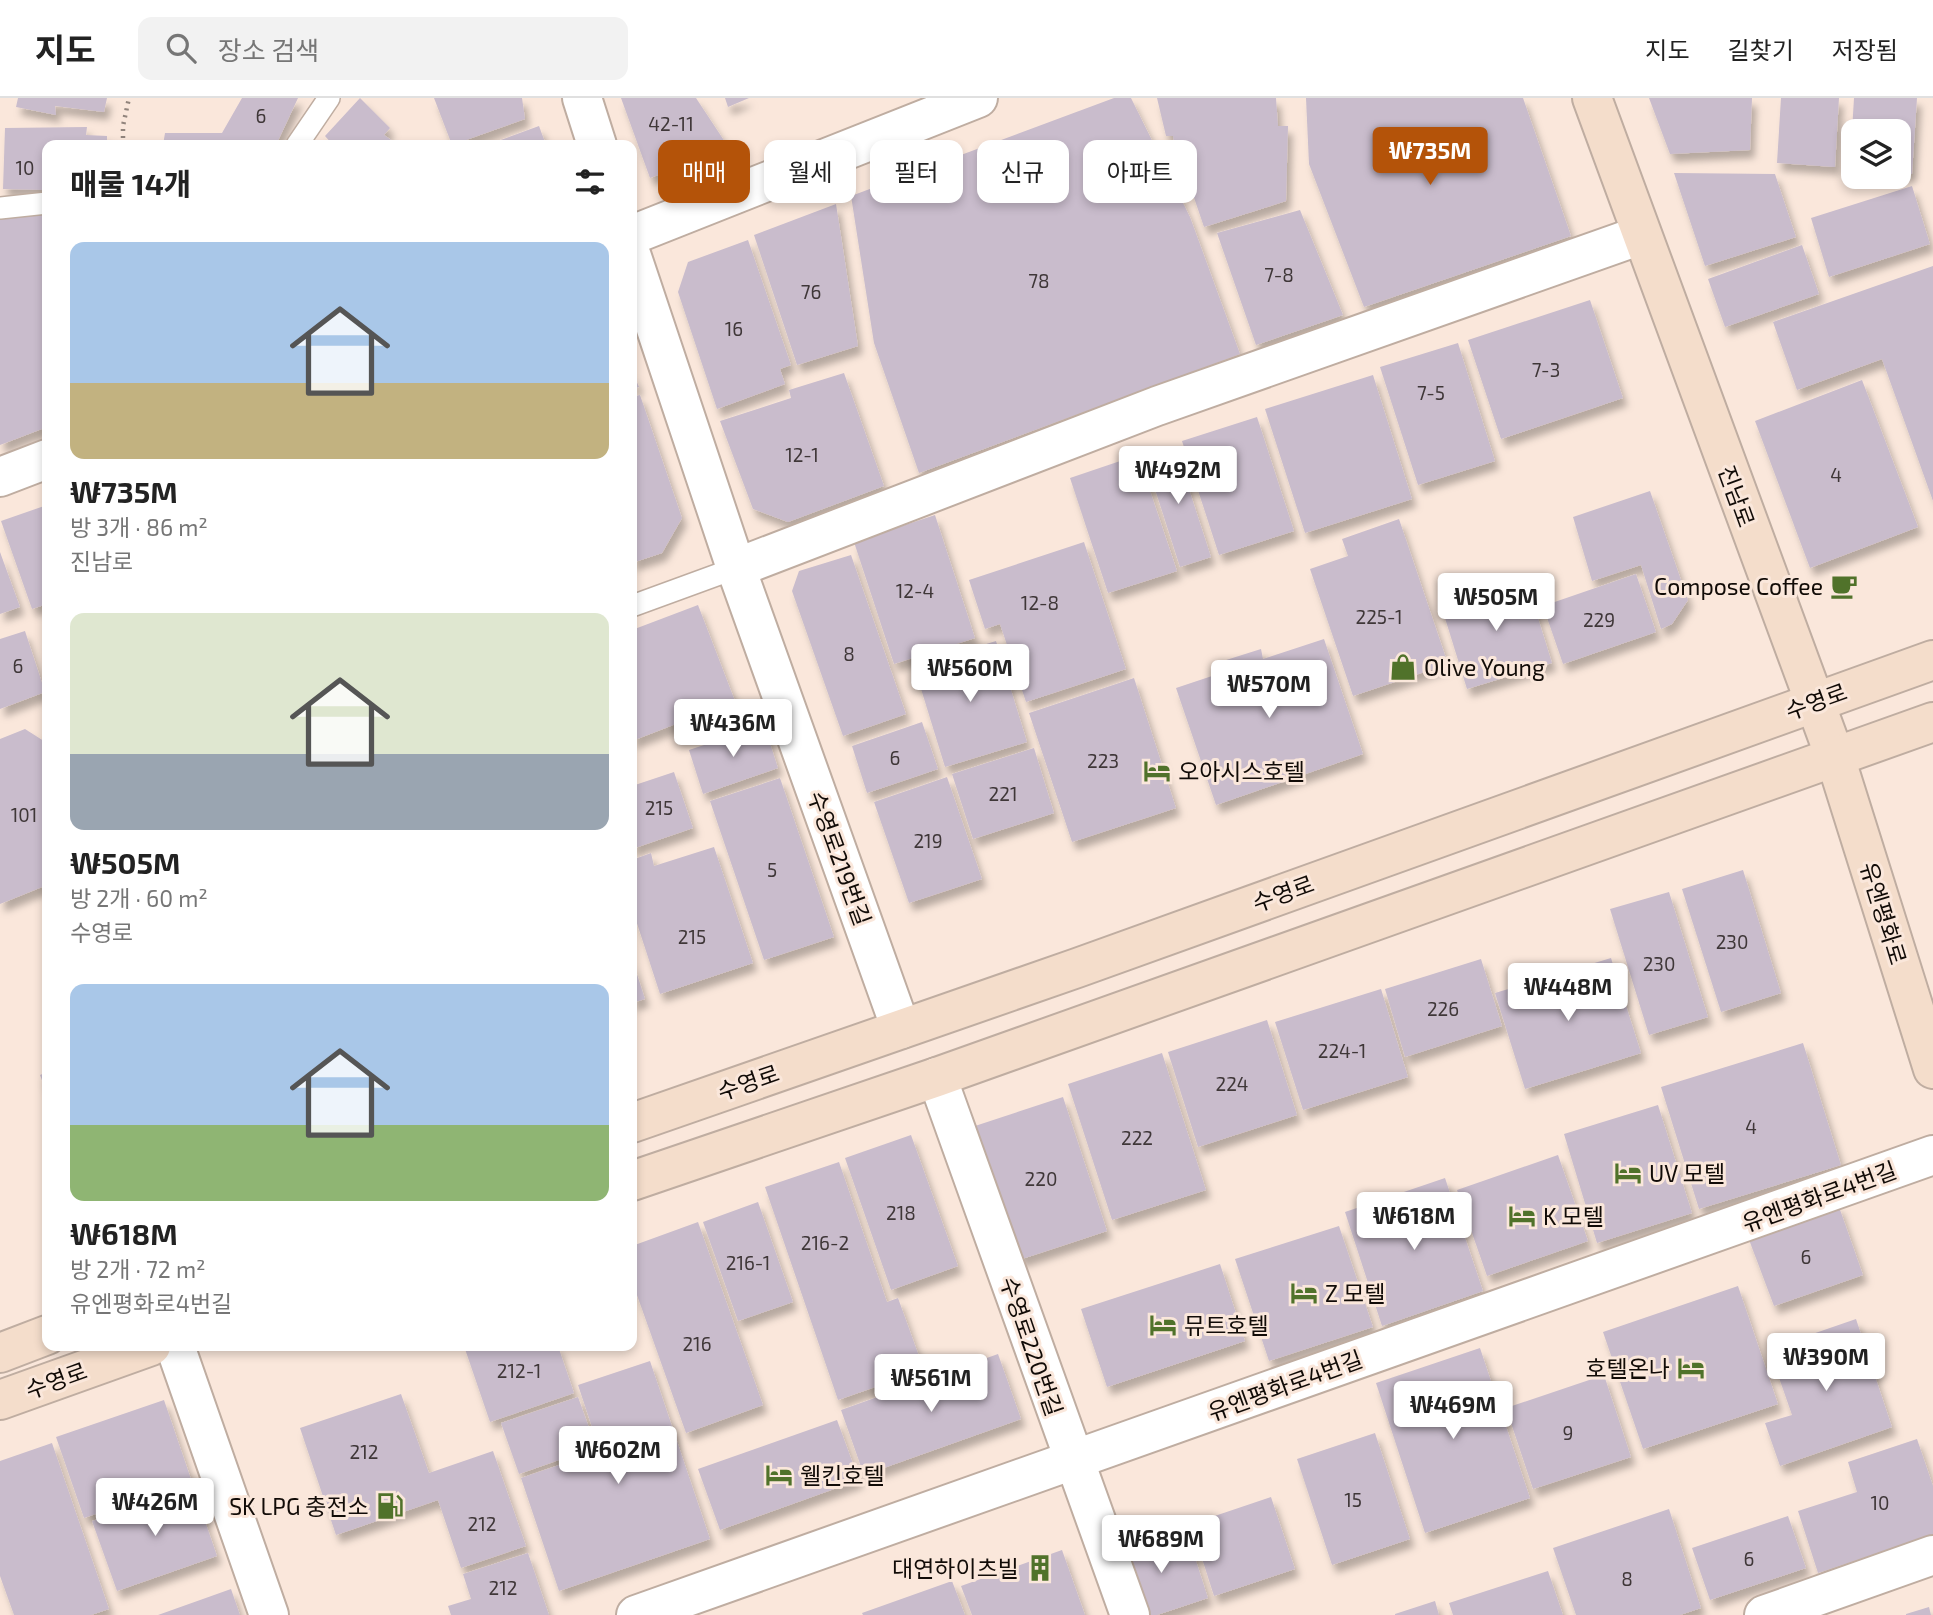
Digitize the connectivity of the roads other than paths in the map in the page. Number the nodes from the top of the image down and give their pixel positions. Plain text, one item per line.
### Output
1 (329, 98) edge
2 (582, 98) edge
3 (978, 98) edge
4 (1592, 98) edge
5 (300, 140) edge
6 (595, 140) edge
7 (42, 204) edge
8 (0, 208) edge
9 (637, 233) edge
10 (1641, 235) junction
11 (637, 272) edge
12 (42, 461) edge
13 (0, 477) edge
14 (736, 568) junction
15 (637, 604) edge
16 (1933, 660) edge
17 (1814, 702) junction
18 (1933, 722) edge
19 (1835, 757) junction
20 (901, 1029) junction
21 (1933, 1069) edge
22 (937, 1077) junction
23 (637, 1121) edge
24 (1933, 1155) edge
25 (637, 1179) edge
26 (42, 1337) edge
27 (137, 1351) edge
28 (177, 1351) edge
29 (0, 1353) edge
30 (0, 1400) edge
31 (1073, 1460) junction
32 (1933, 1555) edge
33 (269, 1615) edge
34 (636, 1615) edge
35 (1130, 1615) edge
36 (1764, 1615) edge

1 - 5 lane
2 - 6 street
3 - 9 street
4 - 10 main road, 진남로
7 - 8 lane
10 - 14 street
10 - 17 main road, 진남로
11 - 14 street, 수영로219번길
12 - 13 street
14 - 15 lane
14 - 20 street, 수영로219번길
16 - 17 main road, 수영로
17 - 19 main road, 진남로
17 - 20 main road, 수영로
18 - 19 main road
19 - 21 main road, 유엔평화로
19 - 22 main road
20 - 23 main road, 수영로
22 - 25 main road
22 - 31 street, 수영로220번길
24 - 31 street, 유엔평화로4번길
26 - 29 main road, 수영로
27 - 30 main road, 수영로
28 - 33 street
31 - 34 street, 유엔평화로4번길
31 - 35 street, 수영로220번길
32 - 36 street

